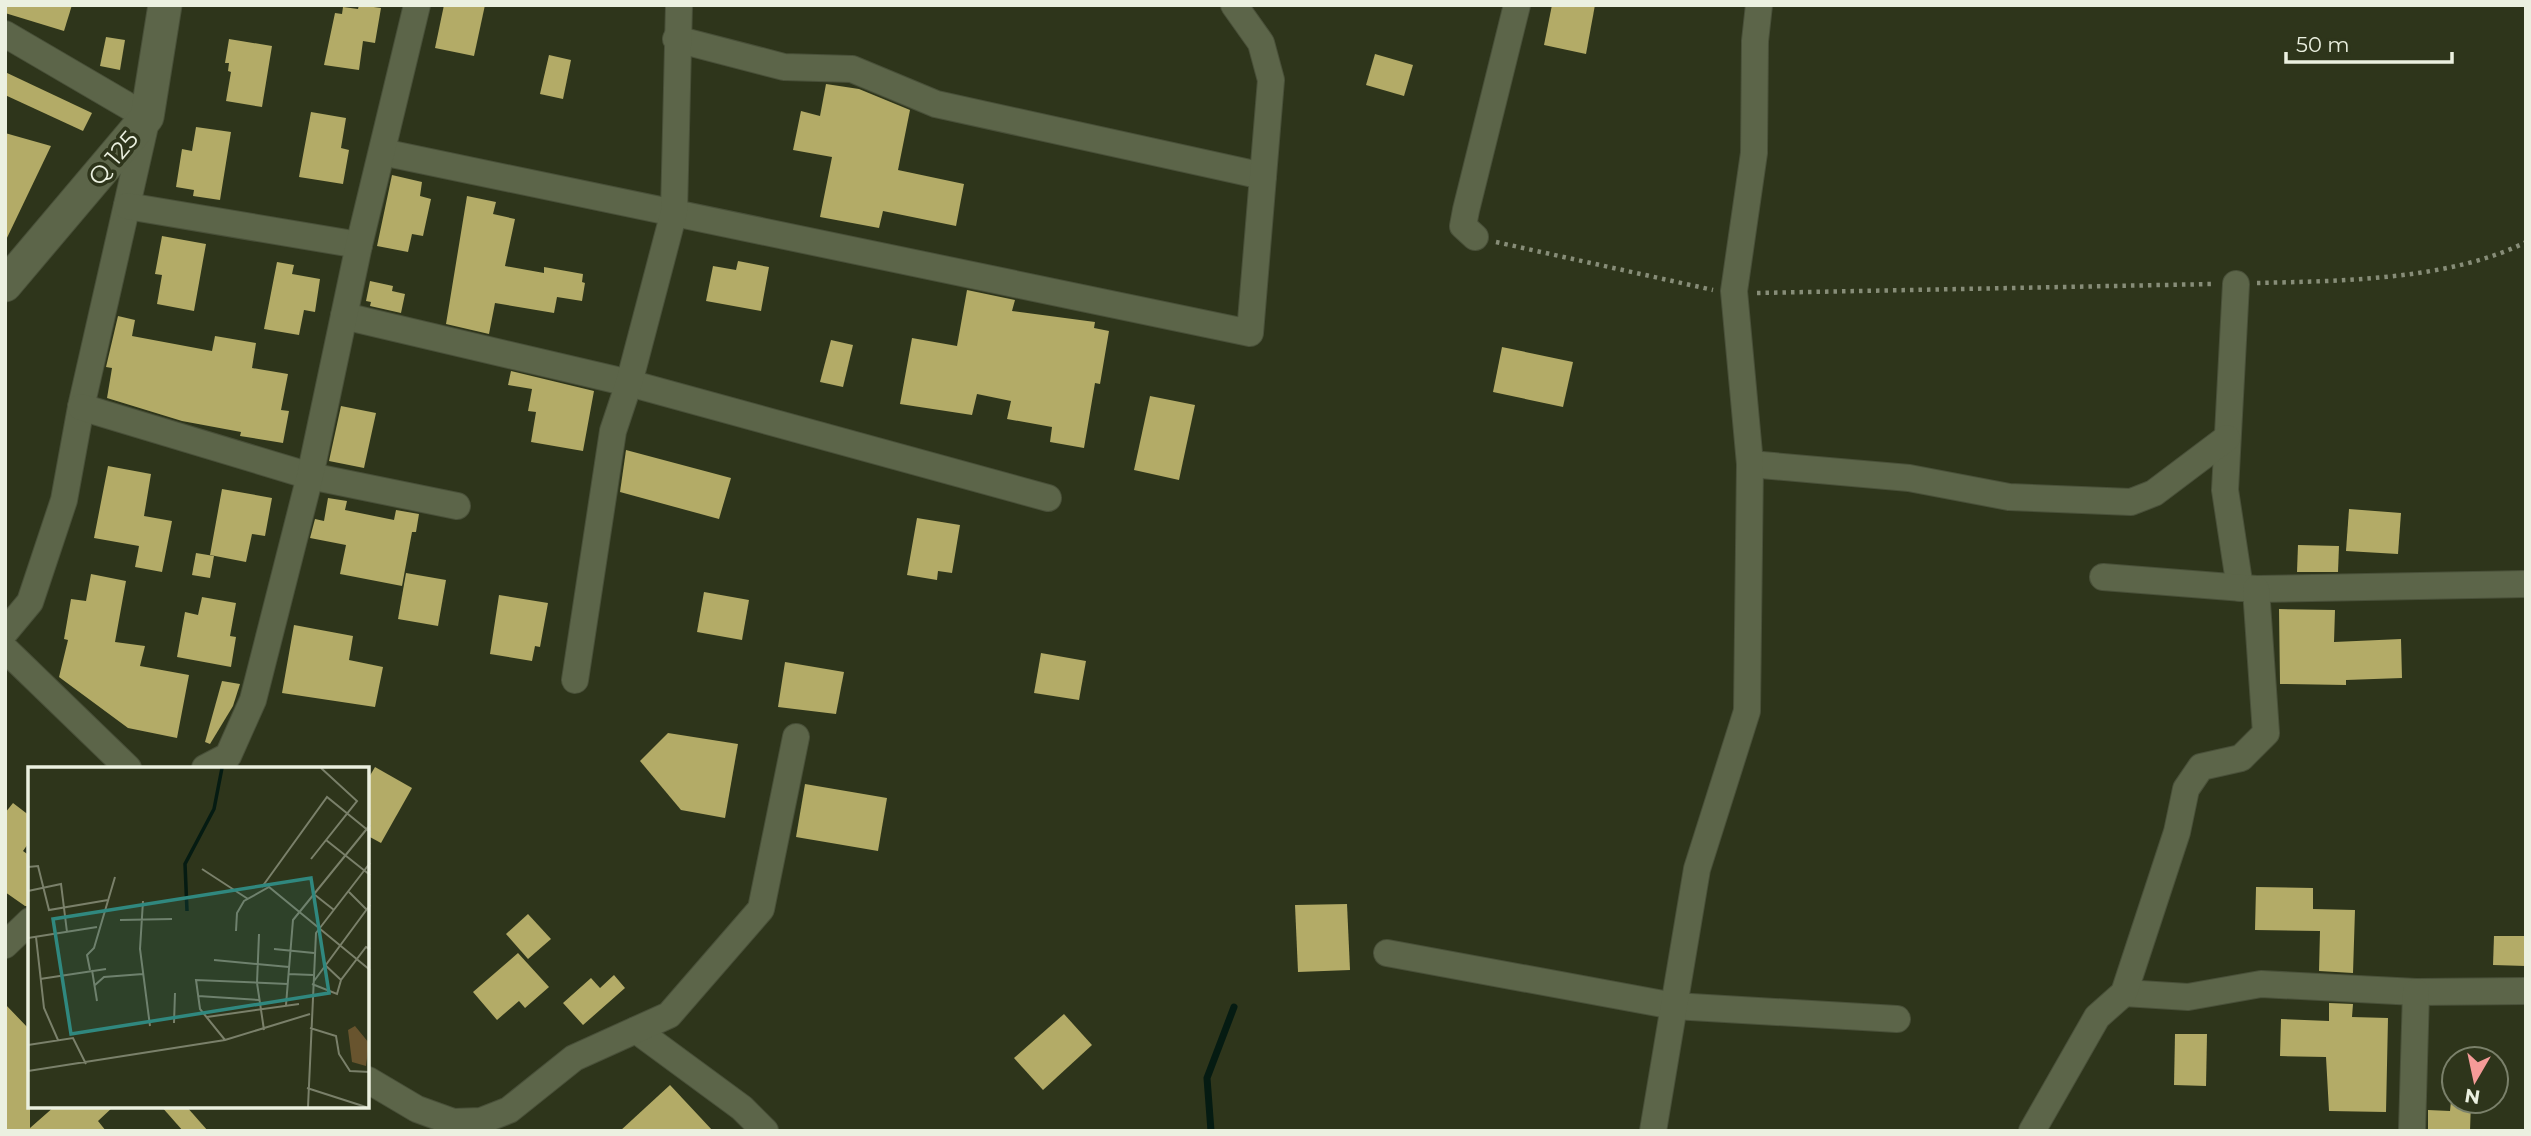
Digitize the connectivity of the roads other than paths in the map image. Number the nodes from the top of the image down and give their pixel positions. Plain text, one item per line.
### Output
1 (166, 5) edge
2 (417, 5) edge
3 (679, 5) edge
4 (1234, 5) edge
5 (1517, 5) edge
6 (1759, 5) edge
7 (5, 34) edge
8 (676, 39) junction
9 (147, 117) junction
10 (382, 152) junction
11 (1263, 176) junction
12 (127, 206) junction
13 (674, 212) junction
14 (1475, 237) road end
15 (359, 245) junction
16 (2236, 284) road end
17 (5, 285) edge
18 (344, 316) junction
19 (629, 383) junction
20 (81, 407) junction
21 (2227, 438) junction
22 (1750, 464) junction
23 (310, 476) junction
24 (1048, 498) dead end
25 (457, 506) dead end
26 (2103, 577) dead end
27 (2526, 584) edge
28 (2248, 588) junction
29 (5, 632) edge
30 (5, 649) edge
31 (575, 680) dead end
32 (796, 737) dead end
33 (127, 767) edge
34 (207, 767) edge
35 (28, 922) edge
36 (5, 945) edge
37 (1387, 953) dead end
38 (2526, 991) edge
39 (2416, 992) junction
40 (2124, 993) junction
41 (1674, 1006) junction
42 (1897, 1020) dead end
43 (636, 1030) junction
44 (369, 1081) edge
45 (477, 1126) edge
46 (765, 1131) edge
47 (1653, 1131) edge
48 (2032, 1131) edge
49 (2412, 1131) edge

1 - 9 street, Q 125
2 - 10 street
3 - 8 street
4 - 11 street
5 - 14 street
6 - 22 street
7 - 9 street
8 - 11 street
8 - 13 street
9 - 12 street
9 - 17 street, Q 125
10 - 13 street
10 - 15 street
11 - 13 street
12 - 15 street
12 - 20 street
13 - 19 street
15 - 18 street
16 - 21 street
18 - 19 street
18 - 23 street
19 - 24 street
19 - 31 street
20 - 23 street
20 - 29 street
21 - 22 street
21 - 28 street
22 - 41 street
23 - 25 street
23 - 34 street
26 - 28 street
27 - 28 street
28 - 40 street
30 - 33 street
32 - 43 street
35 - 36 street
37 - 41 street
38 - 39 street
39 - 40 street
39 - 49 street
40 - 48 street
41 - 42 street
41 - 47 street
43 - 45 street
43 - 46 street
44 - 45 street

